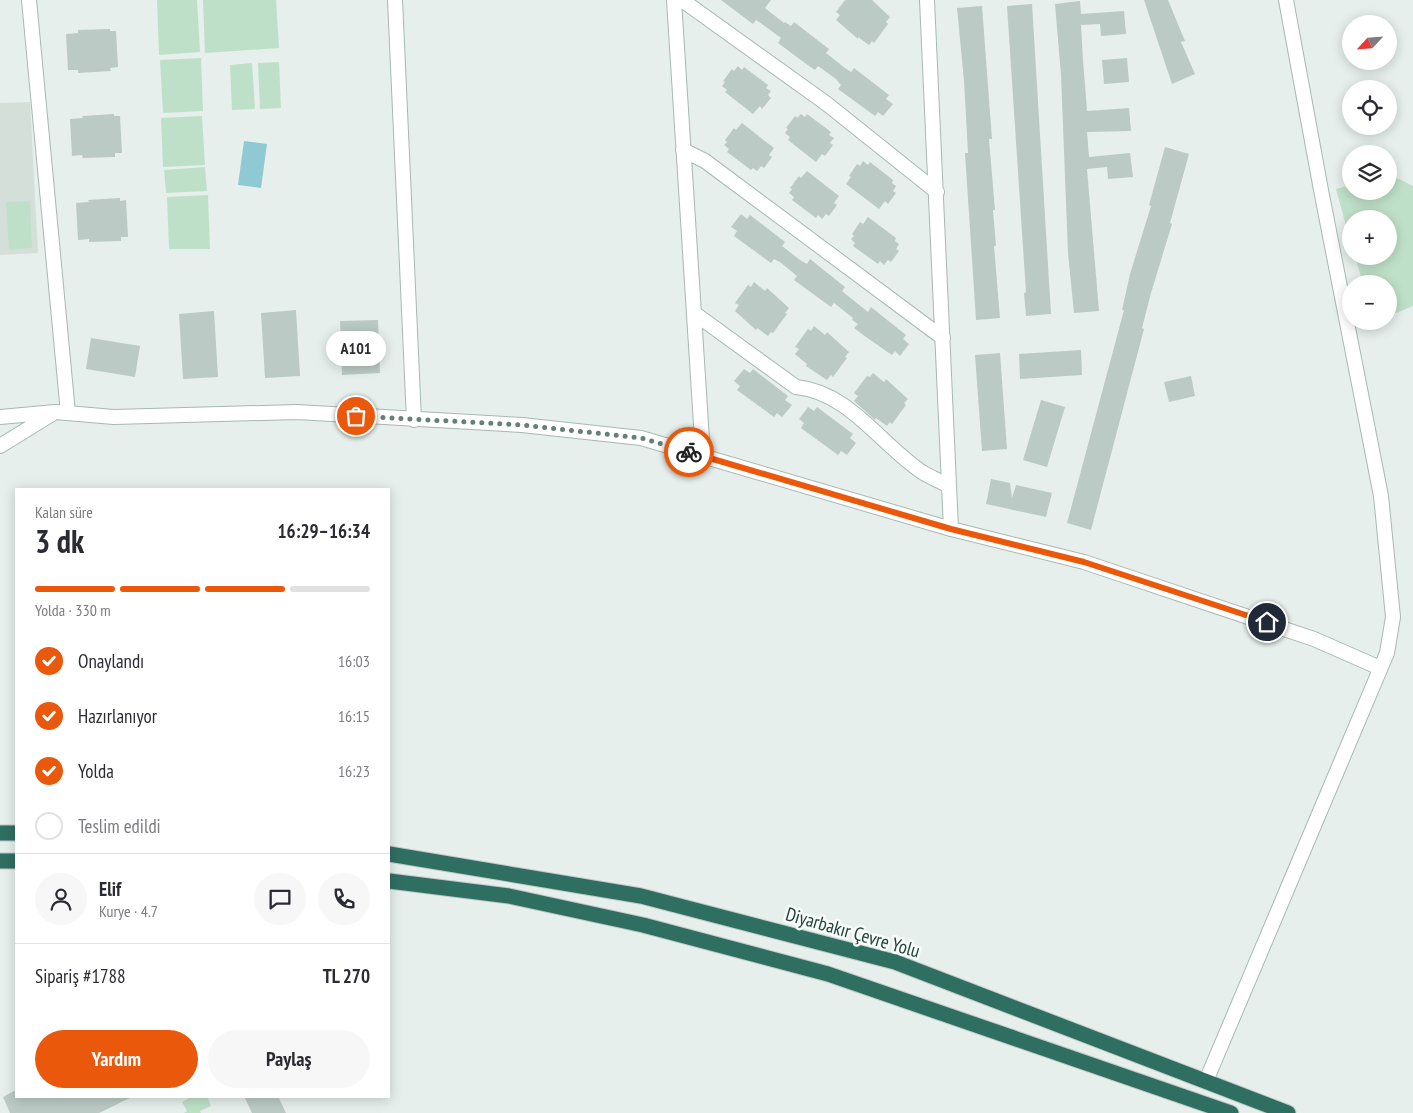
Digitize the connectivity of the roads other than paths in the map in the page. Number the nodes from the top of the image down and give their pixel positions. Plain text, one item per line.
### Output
1 (29, 0) edge
2 (395, 0) edge
3 (674, 0) edge
4 (682, 0) edge
5 (927, 0) edge
6 (1286, 0) edge
7 (683, 150) junction
8 (937, 192) junction
9 (694, 313) junction
10 (943, 338) junction
11 (61, 413) junction
12 (0, 417) edge
13 (414, 420) junction
14 (0, 446) edge
15 (703, 456) junction
16 (949, 486) junction
17 (951, 529) junction
18 (1380, 668) junction
19 (0, 833) edge
20 (15, 833) edge
21 (390, 854) edge
22 (0, 861) edge
23 (15, 861) edge
24 (390, 881) edge
25 (1206, 1081) junction
26 (1231, 1113) edge
27 (1288, 1113) edge

1 - 11 street
2 - 13 street
3 - 7 street
4 - 8 street
5 - 8 street
6 - 18 street
7 - 9 street
7 - 10 street
8 - 10 street
9 - 15 street
9 - 16 street
10 - 16 street
11 - 12 street
11 - 13 street
11 - 14 street
13 - 15 street
15 - 17 street
16 - 17 street
17 - 18 street
18 - 25 street
19 - 20 highway
21 - 25 highway, Diyarbakır Çevre Yolu
22 - 23 highway
24 - 26 highway
25 - 27 highway, Diyarbakır Çevre Yolu

